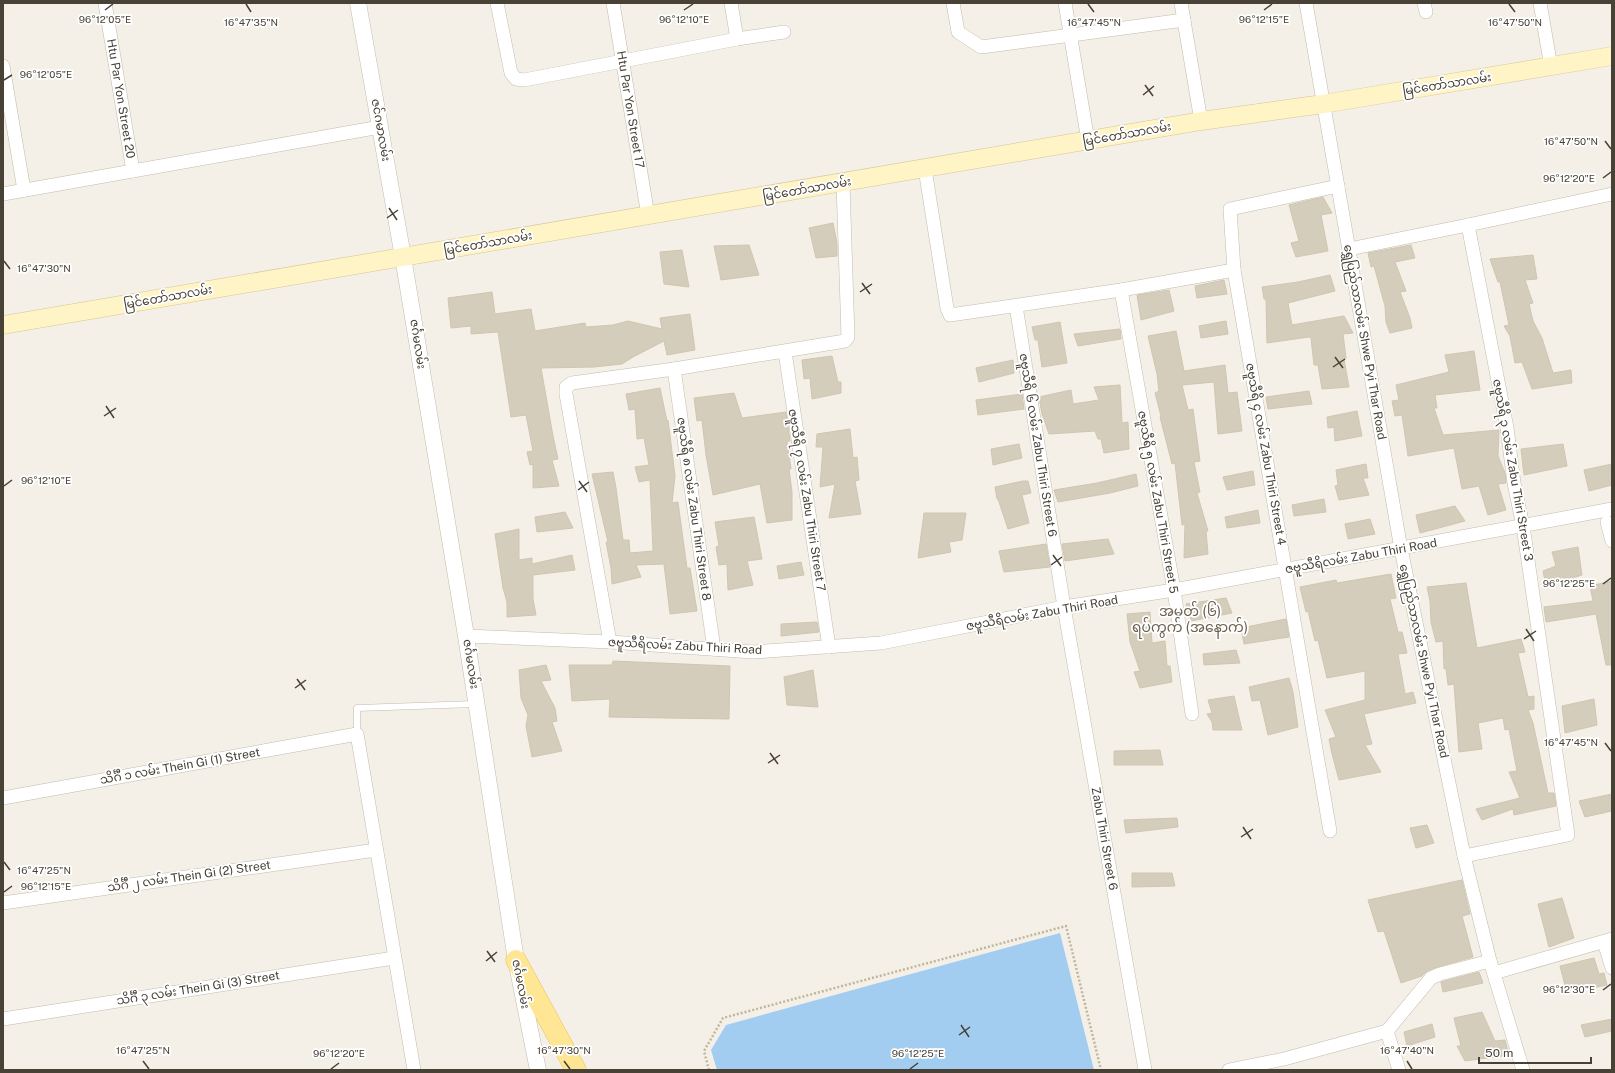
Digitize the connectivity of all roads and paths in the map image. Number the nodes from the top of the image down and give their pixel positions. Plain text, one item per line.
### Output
1 (105, 3) edge
2 (358, 3) edge
3 (497, 3) edge
4 (613, 3) edge
5 (731, 3) edge
6 (952, 3) edge
7 (1065, 3) edge
8 (1181, 3) edge
9 (1306, 3) edge
10 (1540, 3) edge
11 (1184, 20) junction
12 (784, 32) dead end
13 (1070, 35) junction
14 (737, 39) junction
15 (1612, 56) edge
16 (623, 62) junction
17 (3, 66) edge
18 (1551, 67) junction
19 (1323, 104) junction
20 (1201, 121) junction
21 (380, 127) junction
22 (1088, 141) junction
23 (925, 169) junction
24 (133, 171) junction
25 (843, 183) junction
26 (1338, 186) junction
27 (24, 190) junction
28 (3, 194) edge
29 (1612, 194) edge
30 (648, 216) junction
31 (1468, 225) junction
32 (1349, 249) junction
33 (403, 257) junction
34 (1234, 270) junction
35 (1121, 290) junction
36 (1016, 306) junction
37 (3, 325) edge
38 (785, 352) junction
39 (674, 369) junction
40 (1612, 509) edge
41 (1607, 522) dead end
42 (1523, 526) junction
43 (1612, 541) edge
44 (1401, 549) junction
45 (1286, 570) junction
46 (1174, 590) junction
47 (1064, 608) junction
48 (466, 636) junction
49 (610, 642) junction
50 (830, 647) junction
51 (714, 649) junction
52 (477, 704) junction
53 (1192, 714) dead end
54 (357, 734) junction
55 (3, 798) edge
56 (1330, 831) dead end
57 (376, 850) junction
58 (1464, 856) junction
59 (3, 903) edge
60 (1608, 940) edge
61 (394, 958) junction
62 (516, 960) junction
63 (1492, 967) junction
64 (1612, 968) edge
65 (3, 1019) edge
66 (1387, 1031) junction
67 (1286, 1064) edge
68 (414, 1070) edge
69 (538, 1070) edge
70 (576, 1070) edge
71 (710, 1070) edge
72 (1100, 1070) edge
73 (1145, 1070) edge
74 (1229, 1070) edge
75 (1399, 1070) edge
76 (1523, 1070) edge

1 - 24 street, Htu Par Yon Street 20
2 - 21 street, ဇင်ဂမာလမ်း
3 - 16 street
4 - 16 street, Htu Par Yon Street 17
5 - 14 street
6 - 13 street
7 - 13 street
8 - 11 street
9 - 19 street, ရွှေပြည်သာလမ်း Shwe Pyi Thar Road
10 - 18 street
11 - 13 street
11 - 20 street
12 - 14 street
13 - 22 street
14 - 16 street
15 - 18 main road, မြင်တော်သာလမ်း
16 - 30 street, Htu Par Yon Street 17
17 - 27 street
18 - 19 main road, မြင်တော်သာလမ်း
19 - 20 main road, မြင်တော်သာလမ်း
19 - 26 street, ရွှေပြည်သာလမ်း Shwe Pyi Thar Road
20 - 22 main road, မြင်တော်သာလမ်း
21 - 24 street
21 - 33 street, ဇင်ဂမာလမ်း
22 - 23 main road, မြင်တော်သာလမ်း
23 - 25 main road, မြင်တော်သာလမ်း
23 - 36 street
24 - 27 street
25 - 30 main road, မြင်တော်သာလမ်း
25 - 38 street
26 - 32 street, ရွှေပြည်သာလမ်း Shwe Pyi Thar Road
26 - 34 street, ဇဗူသီရိ ၄ လမ်း Zabu Thiri Street 4
27 - 28 street
29 - 31 street
30 - 33 main road, မြင်တော်သာလမ်း
31 - 32 street
31 - 42 street, ဇဗူသီရိ ၃ လမ်း Zabu Thiri Street 3
32 - 44 street, ရွှေပြည်သာလမ်း Shwe Pyi Thar Road
33 - 37 main road, မြင်တော်သာလမ်း
33 - 48 street, ဇင်္ဂမလမ်း
34 - 35 street
34 - 45 street, ဇဗူသီရိ ၄ လမ်း Zabu Thiri Street 4
35 - 36 street
35 - 46 street, ဇဗူသီရိ ၅ လမ်း Zabu Thiri Street 5
36 - 47 street, ဇဗူသီရိ ၆ လမ်း Zabu Thiri Street 6
38 - 39 street
38 - 50 street, ဇဗူသီရိ ၇ လမ်း Zabu Thiri Street 7
39 - 49 street
39 - 51 street, ဇဗူသီရိ ၈ လမ်း Zabu Thiri Street 8
40 - 42 street, ဇဗူသီရိလမ်း Zabu Thiri Road
41 - 43 street
42 - 44 street, ဇဗူသီရိလမ်း Zabu Thiri Road
42 - 58 street, ဇဗူသီရိ ၃ လမ်း Zabu Thiri Street 3
44 - 45 street, ဇဗူသီရိလမ်း Zabu Thiri Road
44 - 58 street, ရွှေပြည်သာလမ်း Shwe Pyi Thar Road
45 - 46 street, ဇဗူသီရိလမ်း Zabu Thiri Road
45 - 56 street, ဇဗူသီရိ ၄ လမ်း Zabu Thiri Street 4
46 - 47 street, ဇဗူသီရိလမ်း Zabu Thiri Road
46 - 53 street, ဇဗူသီရိ ၅ လမ်း Zabu Thiri Street 5
47 - 50 street, ဇဗူသီရိလမ်း Zabu Thiri Road
47 - 73 street, Zabu Thiri Street 6
48 - 49 street, ဇဗူသီရိလမ်း Zabu Thiri Road
48 - 52 street, ဇင်္ဂမလမ်း
49 - 51 street, ဇဗူသီရိလမ်း Zabu Thiri Road
50 - 51 street, ဇဗူသီရိလမ်း Zabu Thiri Road
52 - 54 lane
52 - 62 street, ဇင်္ဂမလမ်း
54 - 55 street, သိင်္ဂီ ၁ လမ်း Thein Gi (1) Street
54 - 57 street
57 - 59 street, သိင်္ဂီ ၂ လမ်း Thein Gi (2) Street
57 - 61 street
58 - 63 street, ရွှေပြည်သာလမ်း Shwe Pyi Thar Road
60 - 63 street
60 - 64 street
61 - 65 street, သိင်္ဂီ ၃ လမ်း Thein Gi (3) Street
61 - 68 street
62 - 69 street, ဇင်္ဂမလမ်း
62 - 70 main road
63 - 66 street
63 - 76 street, ရွှေပြည်သာလမ်း Shwe Pyi Thar Road
66 - 67 street
66 - 75 street
67 - 74 street
71 - 72 path

